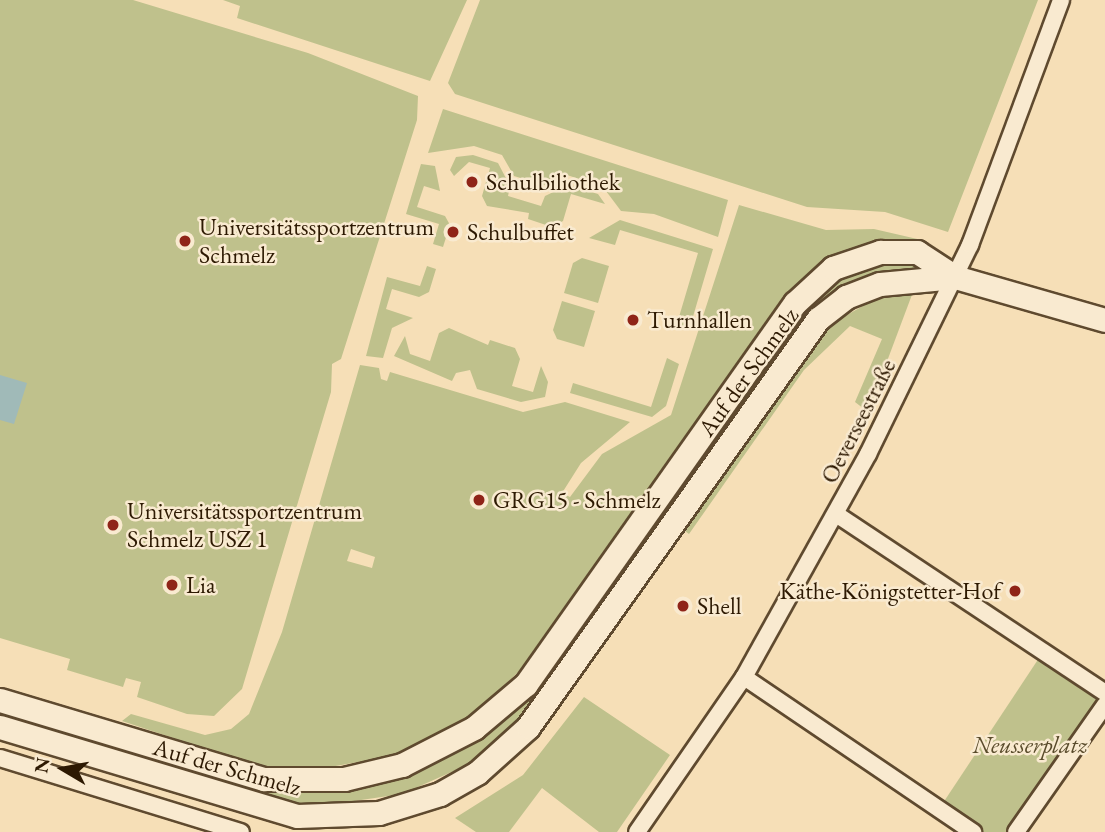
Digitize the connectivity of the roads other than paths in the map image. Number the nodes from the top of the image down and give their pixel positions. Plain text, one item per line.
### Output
1 (1061, 0) edge
2 (955, 277) junction
3 (1105, 320) edge
4 (836, 514) junction
5 (744, 677) junction
6 (1105, 693) edge
7 (0, 700) edge
8 (1105, 705) edge
9 (0, 727) edge
10 (0, 758) edge
11 (639, 831) edge
12 (241, 832) edge
13 (973, 832) edge
14 (1016, 832) edge

1 - 2 street, Oeverseestraße
2 - 3 main road
2 - 4 street, Oeverseestraße
2 - 7 main road, Auf der Schmelz
2 - 9 main road, Auf der Schmelz
4 - 5 street, Oeverseestraße
4 - 6 street
5 - 11 street, Oeverseestraße
5 - 13 street
8 - 14 street
10 - 12 street

